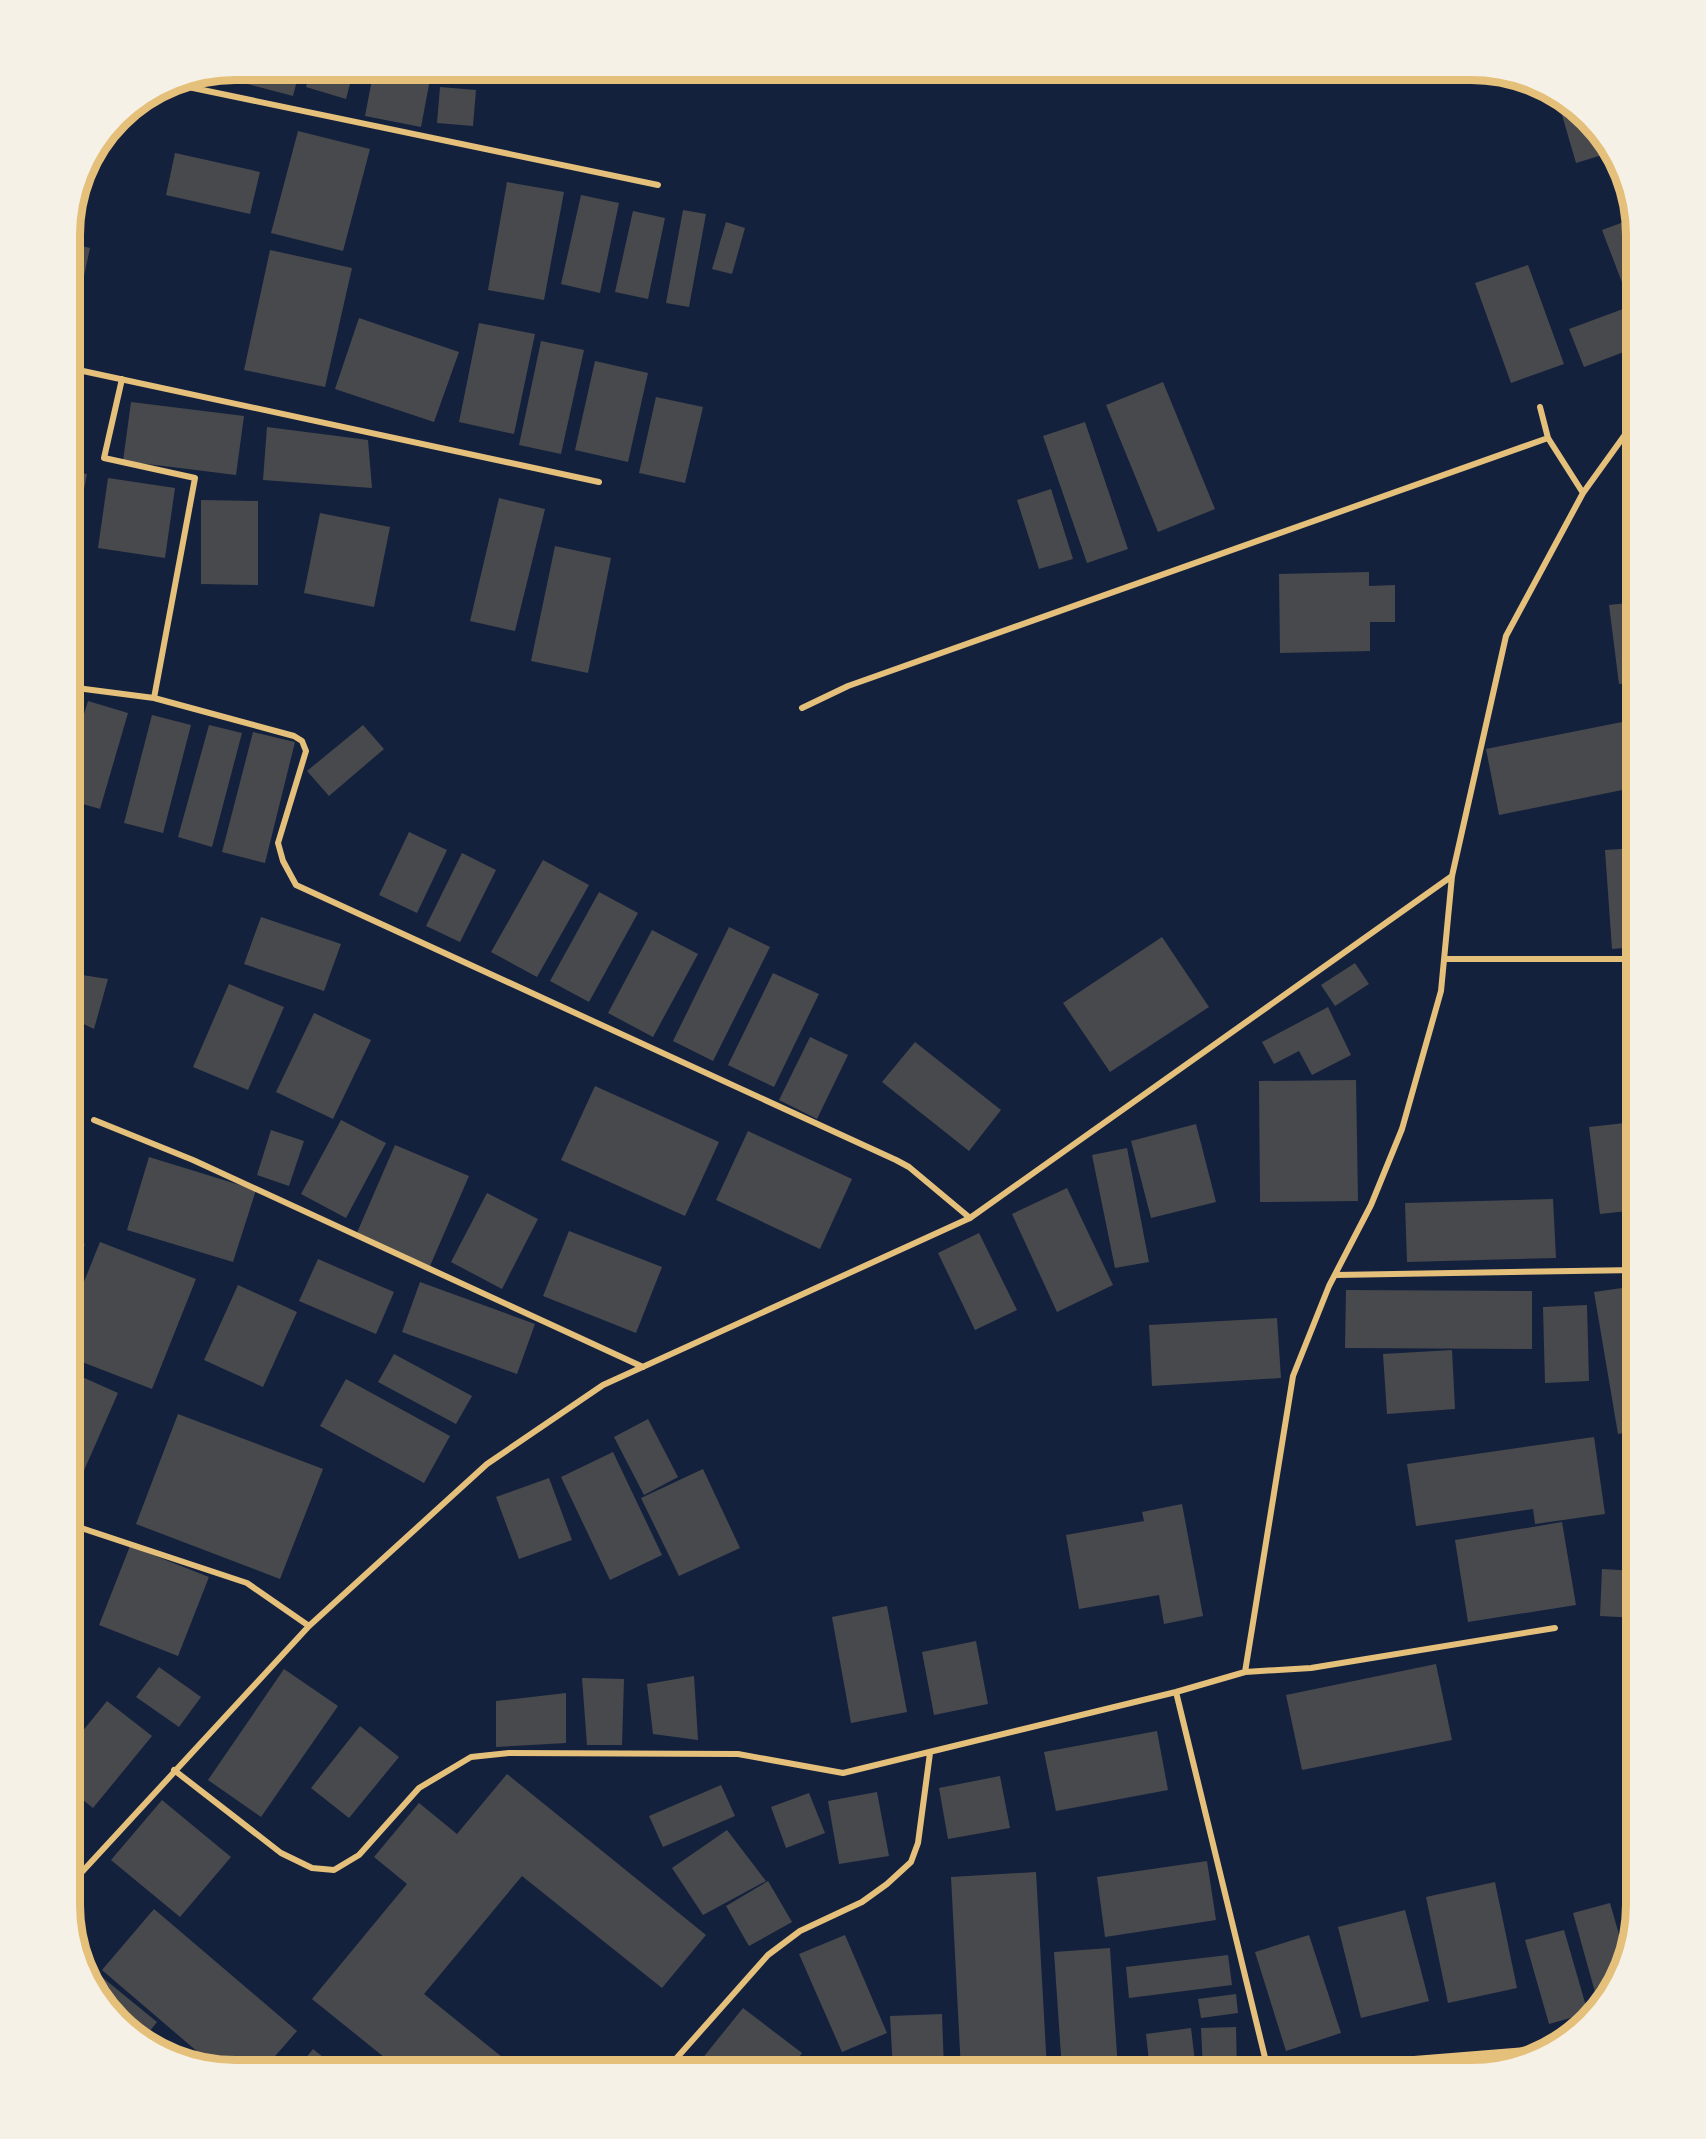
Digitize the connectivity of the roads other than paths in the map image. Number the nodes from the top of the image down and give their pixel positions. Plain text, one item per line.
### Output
1 (188, 87) edge
2 (658, 184) dead end
3 (80, 370) edge
4 (122, 379) junction
5 (1540, 407) dead end
6 (1626, 432) edge
7 (1548, 438) junction
8 (599, 482) dead end
9 (1583, 493) junction
10 (80, 688) edge
11 (154, 698) junction
12 (802, 708) dead end
13 (1452, 876) junction
14 (1444, 959) junction
15 (1626, 959) edge
16 (94, 1120) dead end
17 (970, 1218) junction
18 (1626, 1270) edge
19 (1335, 1275) junction
20 (643, 1367) junction
21 (80, 1528) edge
22 (309, 1626) junction
23 (1555, 1628) dead end
24 (1245, 1672) junction
25 (1176, 1692) junction
26 (930, 1753) junction
27 (174, 1770) junction
28 (80, 1874) edge
29 (1524, 2050) edge
30 (675, 2060) edge
31 (1266, 2060) edge
32 (1402, 2060) edge

1 - 2 street
3 - 4 street
4 - 8 street
4 - 11 street
5 - 7 street
6 - 9 street
7 - 9 street
7 - 12 street
9 - 13 street
10 - 11 street
11 - 17 street
13 - 14 street
13 - 17 street
14 - 15 street
14 - 19 street
16 - 20 street
17 - 20 street
18 - 19 street
19 - 24 street
20 - 22 street
21 - 22 street
22 - 27 street
23 - 24 street
24 - 25 street
25 - 26 street
25 - 31 street
26 - 27 street
26 - 30 street
27 - 28 street
29 - 32 street

